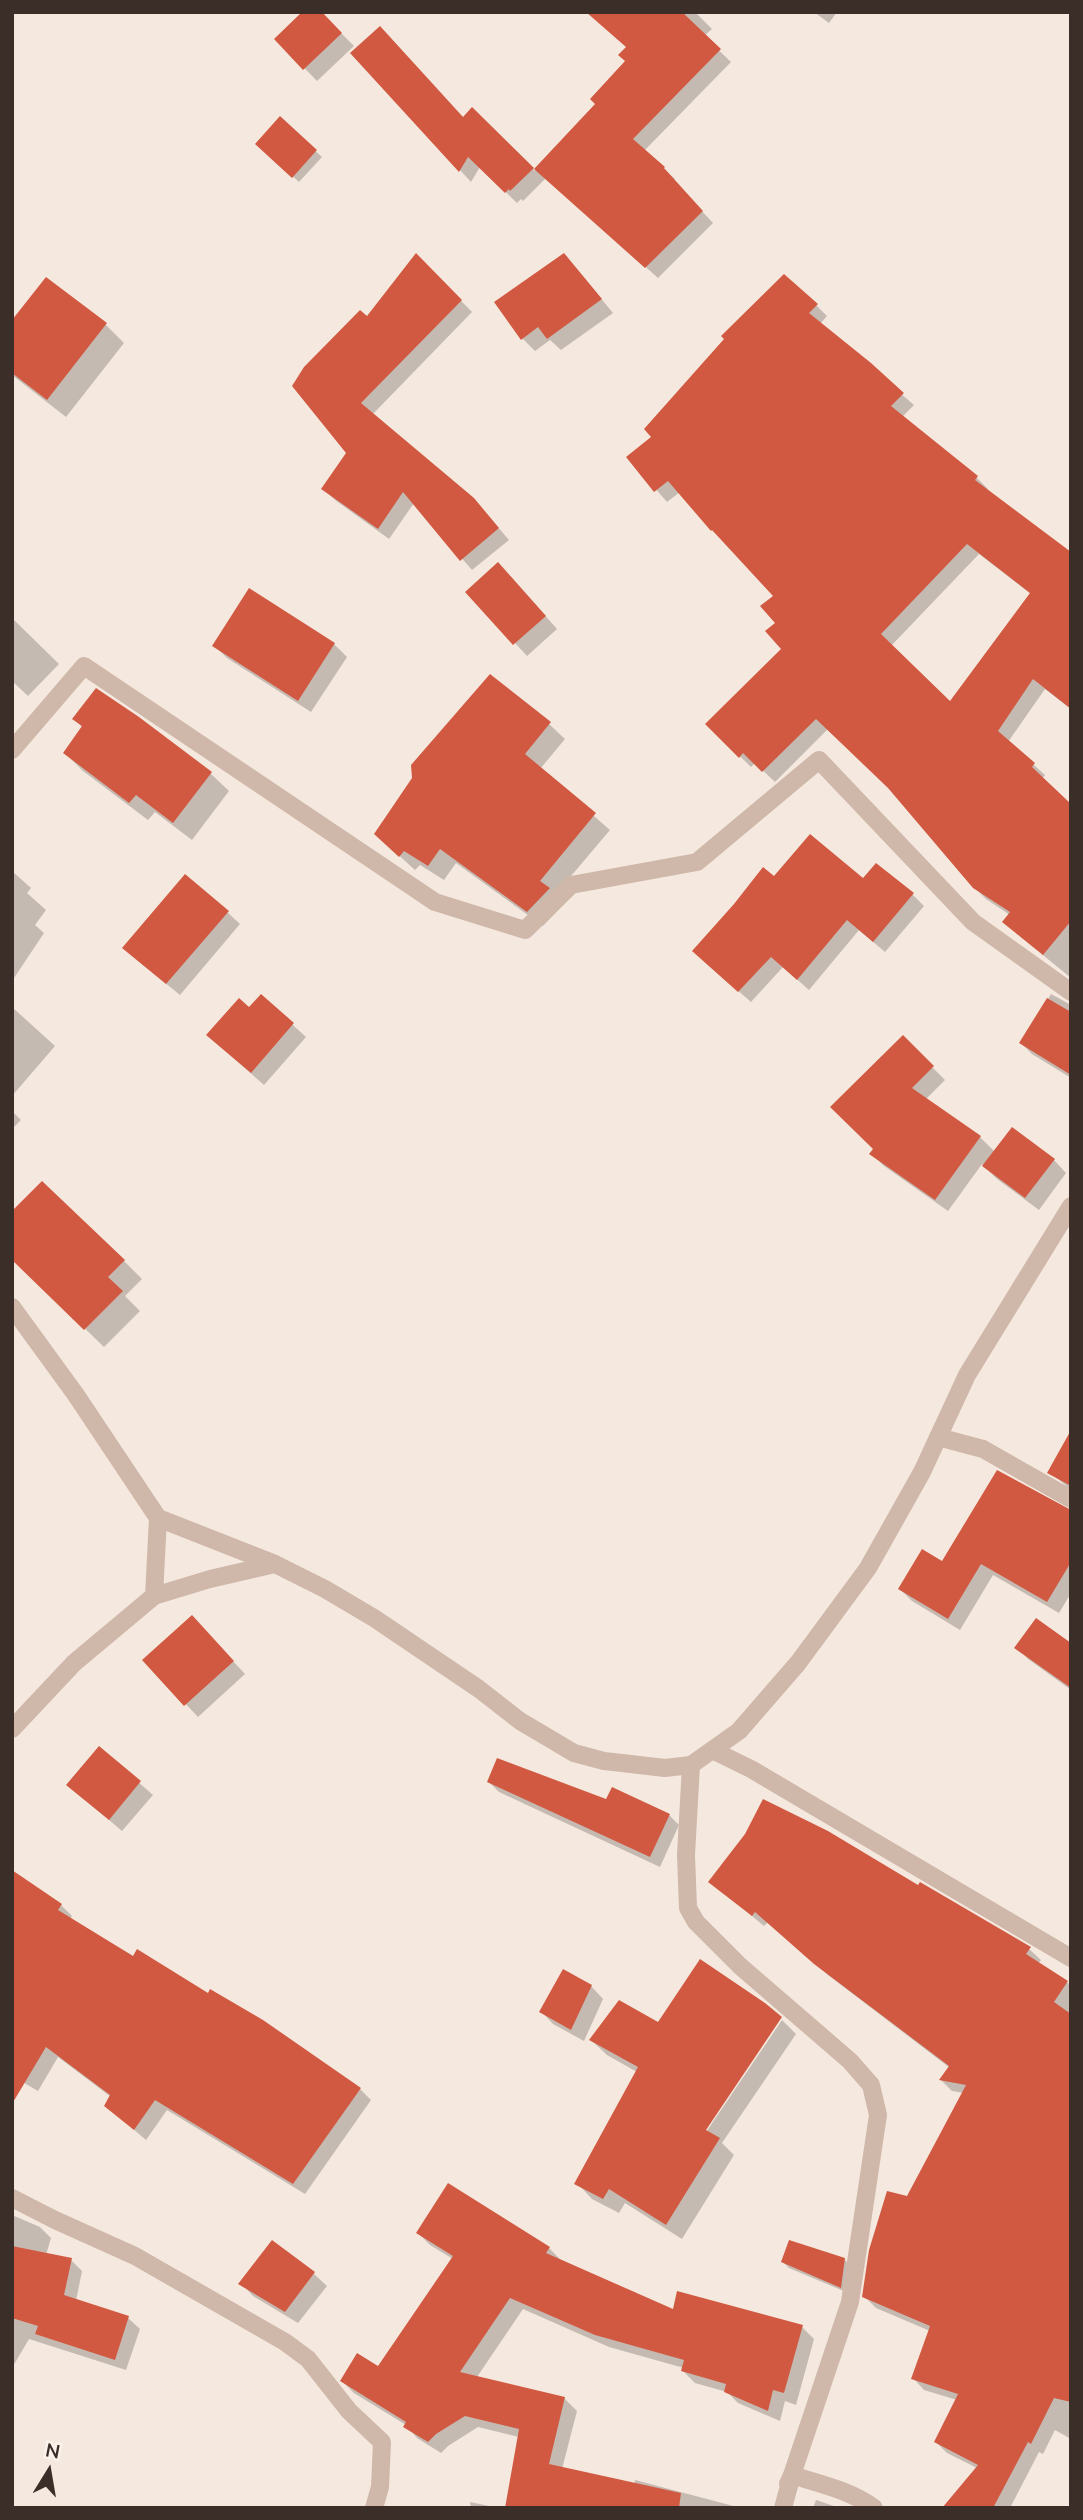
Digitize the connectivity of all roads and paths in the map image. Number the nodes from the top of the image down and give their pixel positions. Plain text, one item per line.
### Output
1 (12, 750) edge
2 (1071, 992) edge
3 (1071, 1206) edge
4 (12, 1307) edge
5 (938, 1437) junction
6 (1071, 1499) edge
7 (158, 1518) junction
8 (275, 1564) junction
9 (154, 1596) junction
10 (12, 1729) edge
11 (712, 1750) junction
12 (691, 1765) junction
13 (1071, 1958) edge
14 (12, 2198) edge
15 (792, 2475) junction
16 (374, 2508) edge
17 (781, 2508) edge
18 (874, 2508) edge

1 - 2 street
3 - 5 street
4 - 7 street
5 - 6 street
5 - 11 street
7 - 8 street
7 - 9 street
8 - 9 street
8 - 12 street
9 - 10 street
11 - 12 street
11 - 13 street
12 - 15 street
14 - 16 street
15 - 17 street
15 - 18 street

